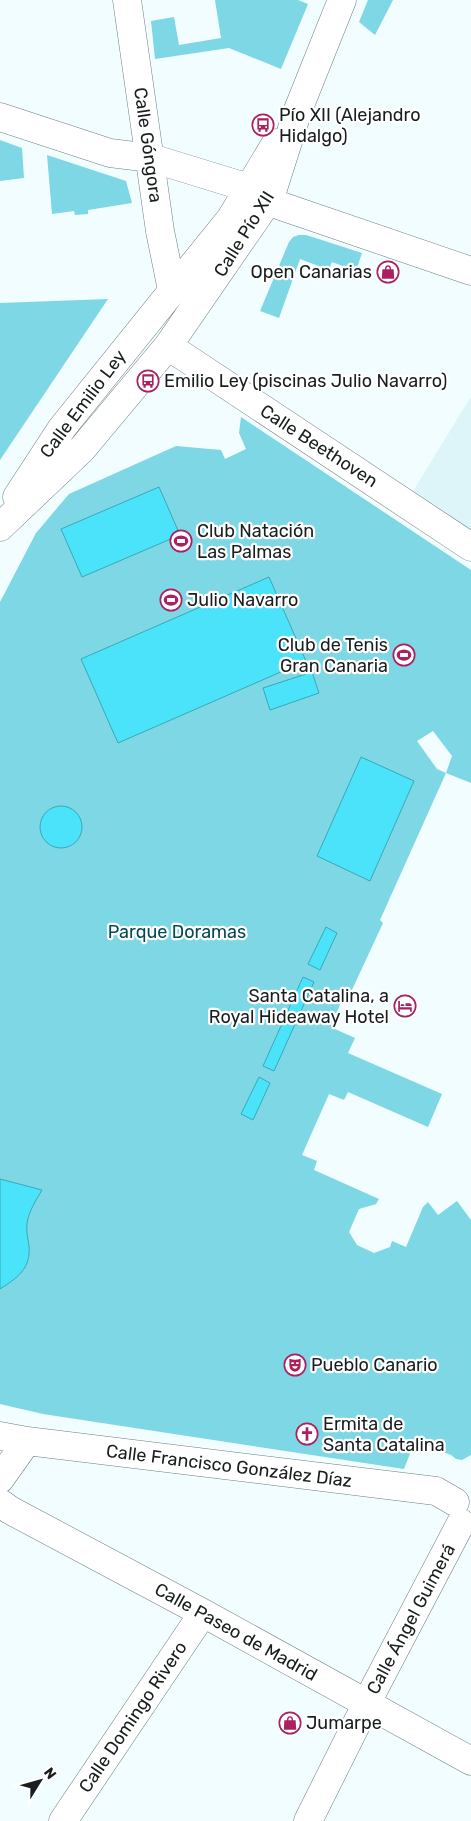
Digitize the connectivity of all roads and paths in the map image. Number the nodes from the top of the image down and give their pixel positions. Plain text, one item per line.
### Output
1 (127, 0) edge
2 (342, 0) edge
3 (0, 117) edge
4 (151, 158) junction
5 (260, 193) junction
6 (471, 271) edge
7 (172, 290) junction
8 (168, 346) junction
9 (0, 523) edge
10 (0, 527) edge
11 (471, 547) edge
12 (0, 1436) edge
13 (26, 1441) junction
14 (0, 1480) edge
15 (0, 1503) edge
16 (465, 1511) edge
17 (203, 1613) junction
18 (367, 1704) junction
19 (471, 1760) edge
20 (63, 1821) edge
21 (308, 1821) edge

1 - 4 street, Calle Góngora
2 - 5 street, Calle Pío XII
3 - 4 street
4 - 5 street
4 - 7 street, Calle Góngora
5 - 6 street
5 - 7 street, Calle Pío XII
5 - 8 street, Calle Pío XII
7 - 9 street, Calle Emilio Ley
8 - 10 street, Calle Emilio Ley
8 - 11 street, Calle Beethoven
12 - 13 street, Calle Francisco González Díaz
13 - 14 street
13 - 16 street, Calle Francisco González Díaz
15 - 17 street, Calle Paseo de Madrid
16 - 18 street, Calle Ángel Guimerá
17 - 18 street, Calle Paseo de Madrid
17 - 20 street, Calle Domingo Rivero
18 - 19 street, Calle Paseo de Madrid
18 - 21 street, Calle Ángel Guimerá

